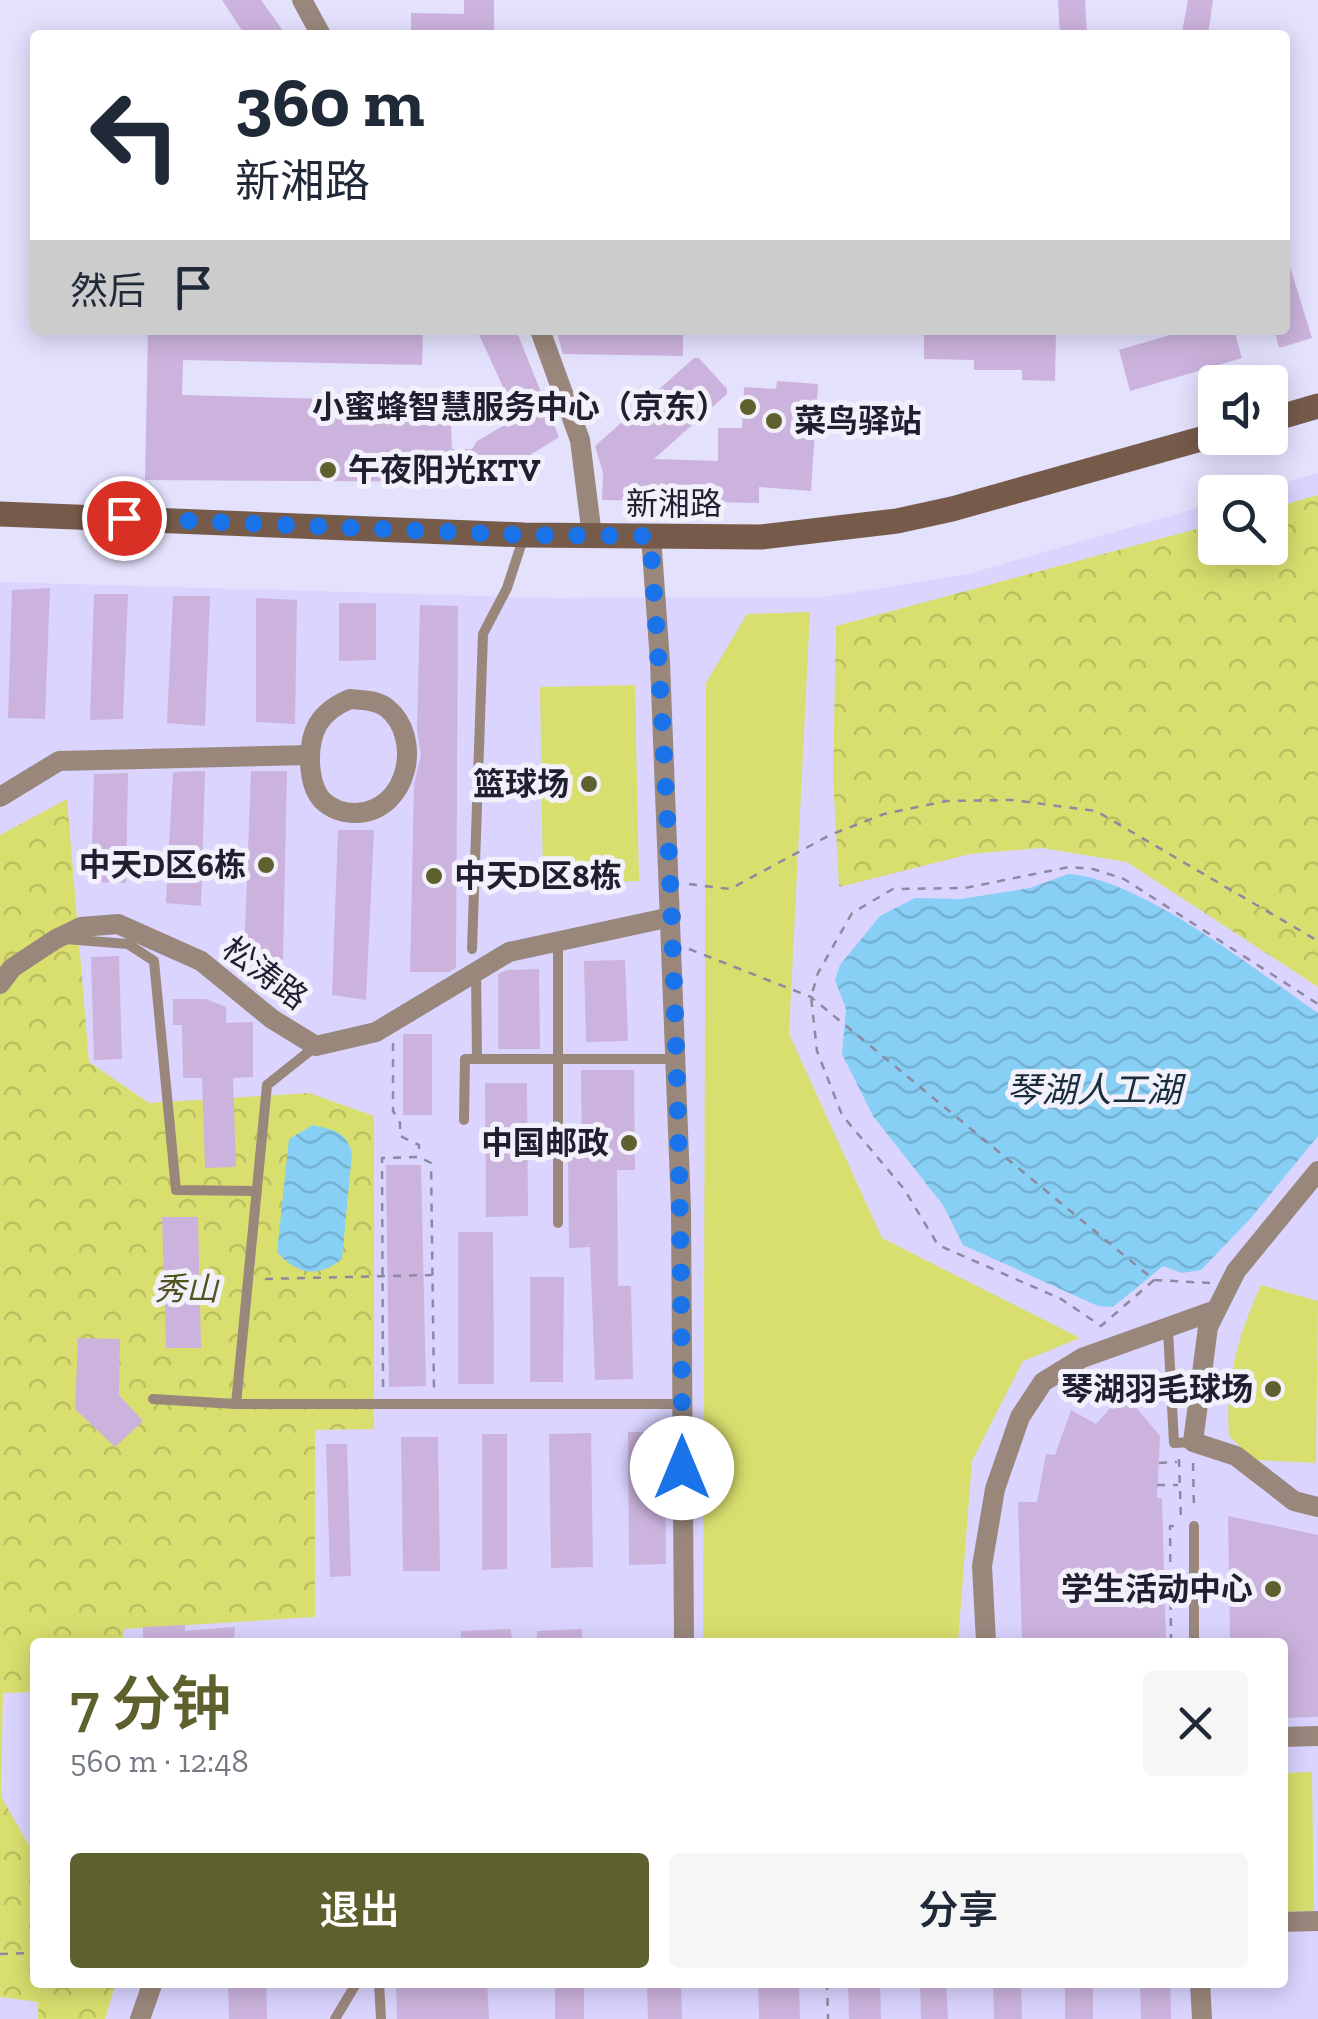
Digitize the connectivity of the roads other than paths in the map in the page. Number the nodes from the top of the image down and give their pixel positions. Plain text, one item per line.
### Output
1 (302, 0) edge
2 (318, 30) edge
3 (542, 335) edge
4 (1318, 406) edge
5 (1288, 415) edge
6 (1198, 441) edge
7 (0, 514) edge
8 (524, 535) junction
9 (592, 536) junction
10 (650, 536) junction
11 (310, 756) junction
12 (0, 797) edge
13 (671, 917) junction
14 (56, 939) junction
15 (558, 942) junction
16 (472, 949) dead end
17 (476, 972) junction
18 (0, 984) edge
19 (316, 1046) junction
20 (676, 1058) junction
21 (477, 1059) junction
22 (558, 1059) junction
23 (464, 1120) dead end
24 (1318, 1171) edge
25 (256, 1191) junction
26 (558, 1223) dead end
27 (1216, 1310) junction
28 (1168, 1330) junction
29 (153, 1399) dead end
30 (236, 1404) junction
31 (682, 1404) junction
32 (1186, 1442) junction
33 (1318, 1507) edge
34 (1194, 1526) road end
35 (684, 1638) edge
36 (986, 1638) edge
37 (1194, 1638) edge
38 (1318, 1736) edge
39 (1288, 1737) edge
40 (1288, 1922) edge
41 (1318, 1922) edge
42 (150, 1988) edge
43 (353, 1988) edge
44 (379, 1988) edge
45 (1200, 1988) edge
46 (140, 2019) edge
47 (335, 2019) edge
48 (382, 2019) edge
49 (1202, 2019) edge

1 - 2 street
3 - 9 street
4 - 5 street
6 - 10 street, 新湘路
7 - 8 street, 新湘路
8 - 9 street, 新湘路
8 - 16 lane
9 - 10 street, 新湘路
10 - 13 street
11 - 11 street
11 - 12 street
13 - 15 street, 松涛路
13 - 20 street
14 - 18 street, 松涛路
14 - 19 street, 松涛路
14 - 25 lane
15 - 17 street, 松涛路
15 - 22 lane
17 - 19 street, 松涛路
17 - 21 lane
19 - 25 lane
20 - 22 lane
20 - 31 street
21 - 22 lane
21 - 23 lane
22 - 26 lane
24 - 27 street
25 - 30 lane
27 - 28 street
27 - 32 street
28 - 32 lane
28 - 36 street
29 - 30 lane
30 - 31 lane
31 - 35 street
32 - 33 street
34 - 37 lane
38 - 39 street
40 - 41 street
42 - 46 street
43 - 47 lane
44 - 48 lane
45 - 49 street

